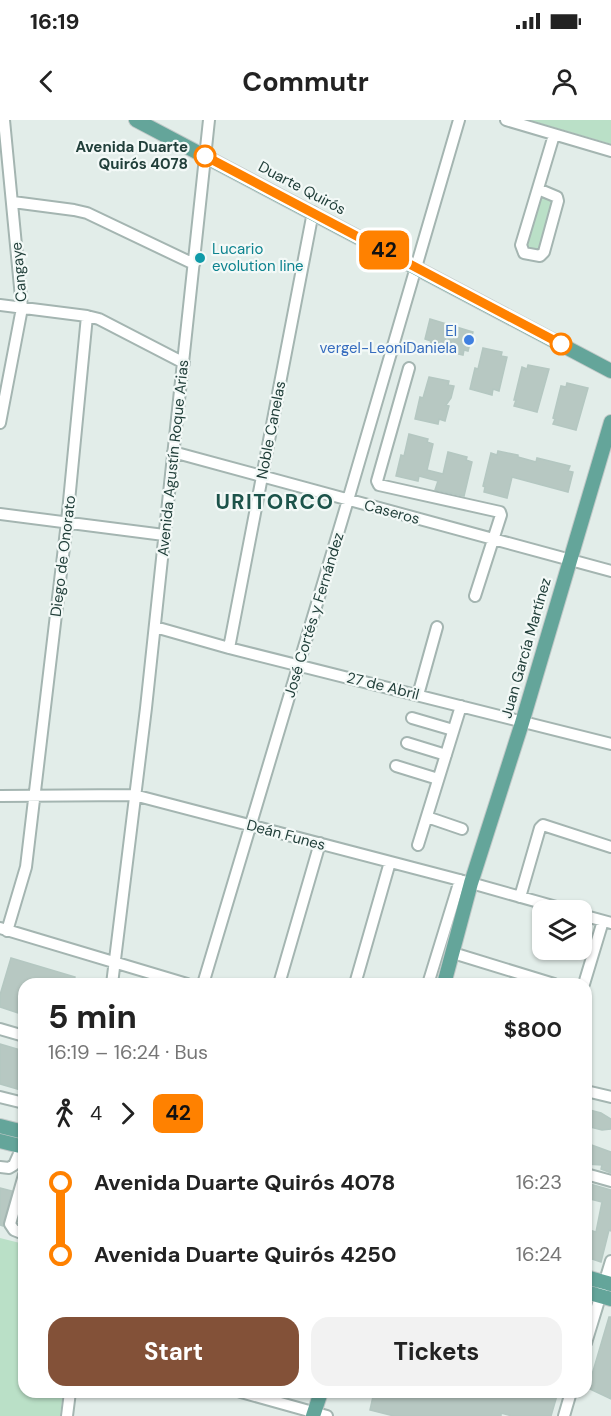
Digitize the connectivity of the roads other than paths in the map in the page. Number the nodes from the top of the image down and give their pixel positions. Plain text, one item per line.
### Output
1 (4, 120) edge
2 (136, 120) edge
3 (209, 120) edge
4 (459, 120) edge
5 (506, 120) edge
6 (554, 135) junction
7 (611, 151) edge
8 (205, 156) junction
9 (538, 189) junction
10 (13, 202) junction
11 (313, 212) junction
12 (194, 264) junction
13 (415, 266) junction
14 (0, 305) edge
15 (22, 308) junction
16 (87, 316) junction
17 (184, 363) junction
18 (409, 368) dead end
19 (611, 371) edge
20 (611, 422) edge
21 (0, 423) edge
22 (173, 452) junction
23 (261, 476) junction
24 (348, 500) junction
25 (0, 514) edge
26 (67, 522) junction
27 (164, 535) junction
28 (494, 540) junction
29 (569, 560) junction
30 (611, 571) edge
31 (475, 596) dead end
32 (154, 627) junction
33 (437, 627) dead end
34 (229, 648) junction
35 (298, 665) junction
36 (418, 695) junction
37 (460, 706) junction
38 (412, 718) dead end
39 (522, 723) junction
40 (453, 730) junction
41 (407, 743) dead end
42 (611, 744) edge
43 (446, 755) junction
44 (396, 766) dead end
45 (438, 779) junction
46 (134, 795) junction
47 (0, 796) edge
48 (34, 796) junction
49 (427, 817) junction
50 (252, 826) junction
51 (462, 828) dead end
52 (320, 843) junction
53 (418, 845) dead end
54 (611, 846) edge
55 (390, 862) junction
56 (466, 882) junction
57 (520, 897) junction
58 (532, 900) edge
59 (592, 918) edge
60 (607, 922) edge
61 (4, 929) edge
62 (453, 953) junction
63 (114, 962) junction
64 (113, 978) edge
65 (167, 978) edge
66 (205, 978) edge
67 (281, 978) edge
68 (357, 978) edge
69 (430, 978) edge
70 (446, 978) edge
71 (534, 978) edge
72 (586, 978) edge
73 (0, 1029) edge
74 (18, 1034) edge
75 (592, 1092) edge
76 (0, 1096) edge
77 (611, 1097) edge
78 (18, 1101) edge
79 (0, 1126) edge
80 (18, 1130) edge
81 (0, 1141) edge
82 (18, 1146) edge
83 (18, 1158) edge
84 (0, 1167) edge
85 (592, 1176) edge
86 (611, 1181) edge
87 (18, 1196) edge
88 (18, 1232) edge
89 (611, 1262) edge
90 (592, 1279) edge
91 (608, 1283) edge
92 (606, 1297) edge
93 (592, 1329) edge
94 (70, 1398) edge
95 (261, 1398) edge
96 (320, 1398) edge
97 (326, 1398) edge
98 (570, 1398) edge
99 (319, 1415) edge
100 (68, 1416) edge
101 (564, 1416) edge

1 - 10 street, Cangaye
2 - 8 main road, Duarte Quirós
3 - 8 street, Avenida Agustín Roque Arias
4 - 13 street, José Cortés y Fernández
5 - 6 street
6 - 7 street
6 - 9 street
8 - 11 main road, Duarte Quirós
8 - 12 street, Avenida Agustín Roque Arias
9 - 9 street
10 - 12 street
10 - 15 street, Cangaye
11 - 13 main road, Duarte Quirós
11 - 23 street, Noble Canelas
12 - 17 street, Avenida Agustín Roque Arias
13 - 19 main road, Duarte Quirós
13 - 24 street, José Cortés y Fernández
14 - 15 street
15 - 16 street
15 - 21 street, Cangaye
16 - 17 street
16 - 26 street, Diego de Onorato
17 - 22 street, Avenida Agustín Roque Arias
18 - 28 street
20 - 29 main road, Juan García Martínez
22 - 23 street, Caseros
22 - 27 street, Avenida Agustín Roque Arias
23 - 24 street, Caseros
23 - 34 street, Noble Canelas
24 - 28 street, Caseros
24 - 35 street, José Cortés y Fernández
25 - 26 street
26 - 27 street
26 - 48 street, Diego de Onorato
27 - 32 street, Avenida Agustín Roque Arias
28 - 29 street, Caseros
28 - 31 street
29 - 30 street, Caseros
29 - 39 main road, Juan García Martínez
32 - 34 street, 27 de Abril
32 - 46 street, Avenida Agustín Roque Arias
33 - 36 street
34 - 35 street, 27 de Abril
35 - 36 street, 27 de Abril
35 - 50 street, José Cortés y Fernández
36 - 37 street, 27 de Abril
37 - 39 street, 27 de Abril
37 - 40 street
38 - 40 street
39 - 42 street, 27 de Abril
39 - 56 main road, Juan García Martínez
40 - 43 street
41 - 43 street
43 - 45 street
44 - 45 street
45 - 49 street
46 - 48 street, Deán Funes
46 - 50 street, Deán Funes
46 - 63 street, Avenida Agustín Roque Arias
47 - 48 street, Deán Funes
48 - 61 street, Diego de Onorato
49 - 51 street
49 - 53 street
50 - 52 street, Deán Funes
50 - 66 street, José Cortés y Fernández
52 - 55 street, Deán Funes
52 - 67 street
54 - 57 street
55 - 56 street, Deán Funes
55 - 68 street
56 - 57 street, Deán Funes
56 - 62 main road, Juan García Martínez
56 - 69 street
57 - 58 street, Deán Funes
59 - 60 street
60 - 72 street
61 - 63 street
62 - 70 main road, Juan García Martínez
62 - 71 street
63 - 64 street, Avenida Agustín Roque Arias
63 - 65 street
73 - 74 street
75 - 77 street
76 - 78 street
79 - 80 main road
81 - 82 main road
83 - 84 street
85 - 86 street
87 - 88 street
89 - 91 street
90 - 91 main road
91 - 92 street
92 - 93 street
94 - 100 street
95 - 99 street
96 - 99 main road
97 - 99 main road
98 - 101 street

